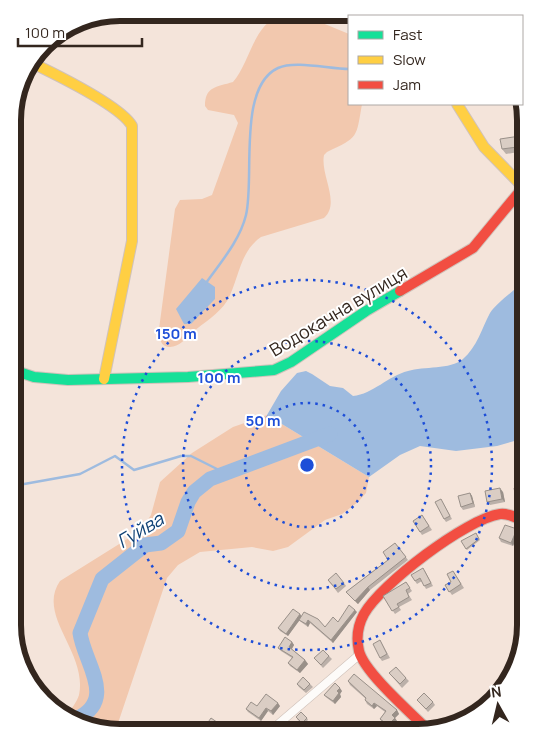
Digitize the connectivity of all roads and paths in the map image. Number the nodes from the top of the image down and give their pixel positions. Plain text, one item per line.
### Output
1 (38, 65) edge
2 (458, 105) edge
3 (517, 179) edge
4 (517, 196) edge
5 (21, 373) edge
6 (104, 379) junction
7 (517, 519) edge
8 (359, 655) junction
9 (278, 724) edge
10 (422, 724) edge

1 - 6 street
2 - 3 street
4 - 6 street, Водокачна вулиця
5 - 6 street, Водокачна вулиця
7 - 8 street
8 - 9 street
8 - 10 street

